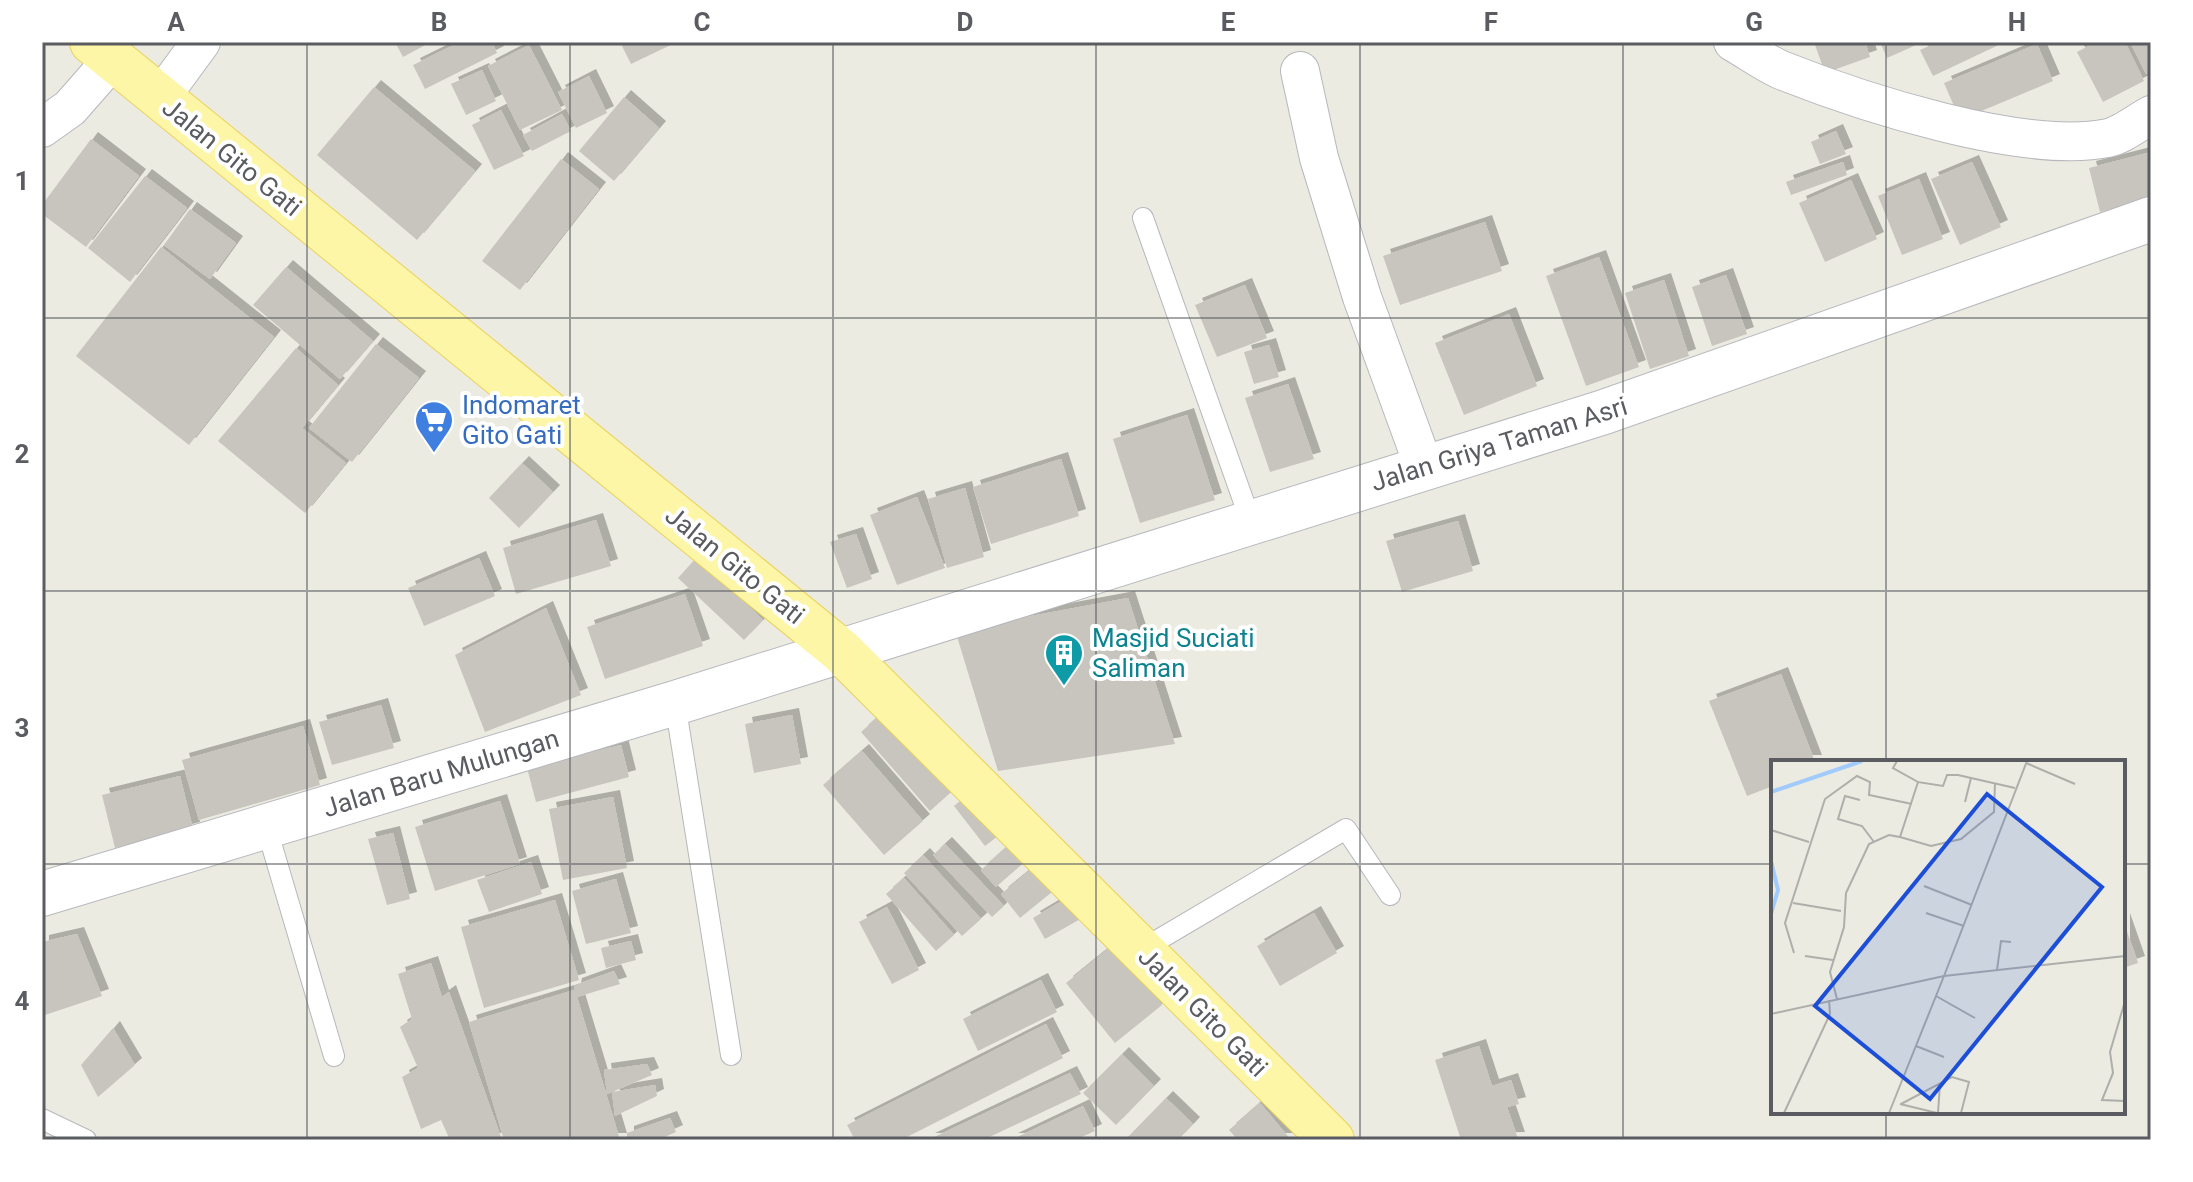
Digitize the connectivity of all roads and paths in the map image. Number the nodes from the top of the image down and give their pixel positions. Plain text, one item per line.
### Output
1 (201, 42) edge
2 (1733, 42) edge
3 (102, 50) edge
4 (1300, 71) dead end
5 (160, 98) junction
6 (2151, 115) edge
7 (42, 128) edge
8 (1143, 218) dead end
9 (2151, 219) edge
10 (1424, 467) junction
11 (1251, 522) junction
12 (841, 651) junction
13 (675, 703) junction
14 (266, 826) junction
15 (42, 894) edge
16 (1390, 895) dead end
17 (1141, 950) junction
18 (731, 1055) dead end
19 (334, 1056) dead end
20 (42, 1119) edge
21 (86, 1140) edge
22 (1332, 1140) edge

1 - 5 street
2 - 6 street
3 - 5 main road, Jalan Gito Gati
3 - 7 street
4 - 10 street
5 - 12 main road, Jalan Gito Gati
8 - 11 lane
9 - 10 street, Jalan Griya Taman Asri
10 - 11 street, Jalan Griya Taman Asri
11 - 12 street, Jalan Griya Taman Asri
12 - 13 street, Jalan Baru Mulungan
12 - 17 main road, Jalan Gito Gati
13 - 14 street, Jalan Baru Mulungan
13 - 18 lane
14 - 15 street, Jalan Baru Mulungan
14 - 19 lane
16 - 17 lane
17 - 22 main road, Jalan Gito Gati
20 - 21 lane

